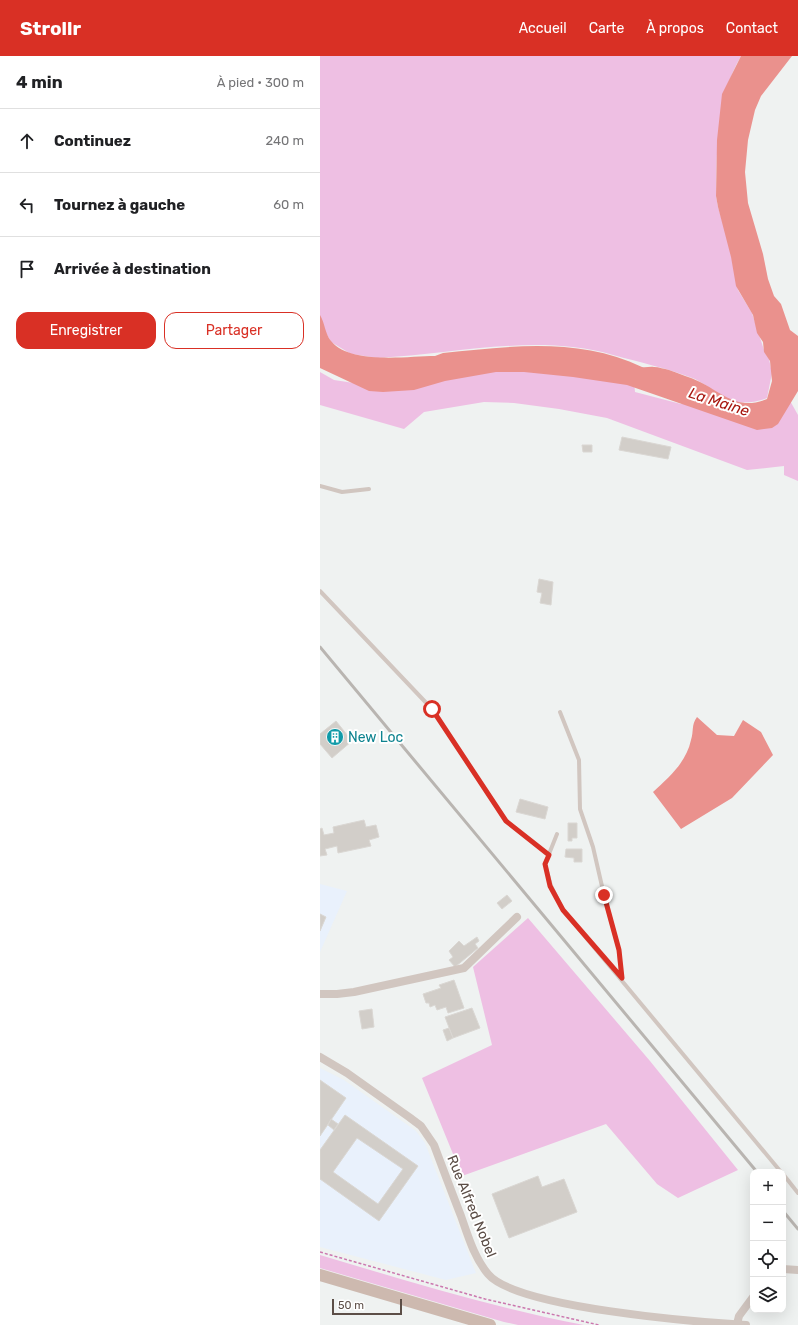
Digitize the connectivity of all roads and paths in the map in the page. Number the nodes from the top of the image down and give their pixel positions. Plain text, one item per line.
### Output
1 (320, 486) edge
2 (369, 490) dead end
3 (320, 591) edge
4 (560, 712) dead end
5 (558, 834) dead end
6 (549, 855) junction
7 (517, 917) dead end
8 (622, 978) junction
9 (320, 994) edge
10 (320, 1057) edge
11 (779, 1169) edge
12 (786, 1178) edge
13 (798, 1192) edge
14 (320, 1252) edge
15 (786, 1269) edge
16 (798, 1270) edge
17 (320, 1275) edge
18 (750, 1301) edge
19 (736, 1324) edge
20 (490, 1325) edge
21 (599, 1325) edge
22 (746, 1325) edge

1 - 2 lane
3 - 6 lane
4 - 8 lane
5 - 6 lane
6 - 8 lane
7 - 9 street
8 - 11 lane
10 - 19 street, Rue Alfred Nobel
12 - 13 lane
14 - 21 path
15 - 16 street
17 - 20 main road
18 - 19 street
19 - 22 street, Rue Alfred Nobel

